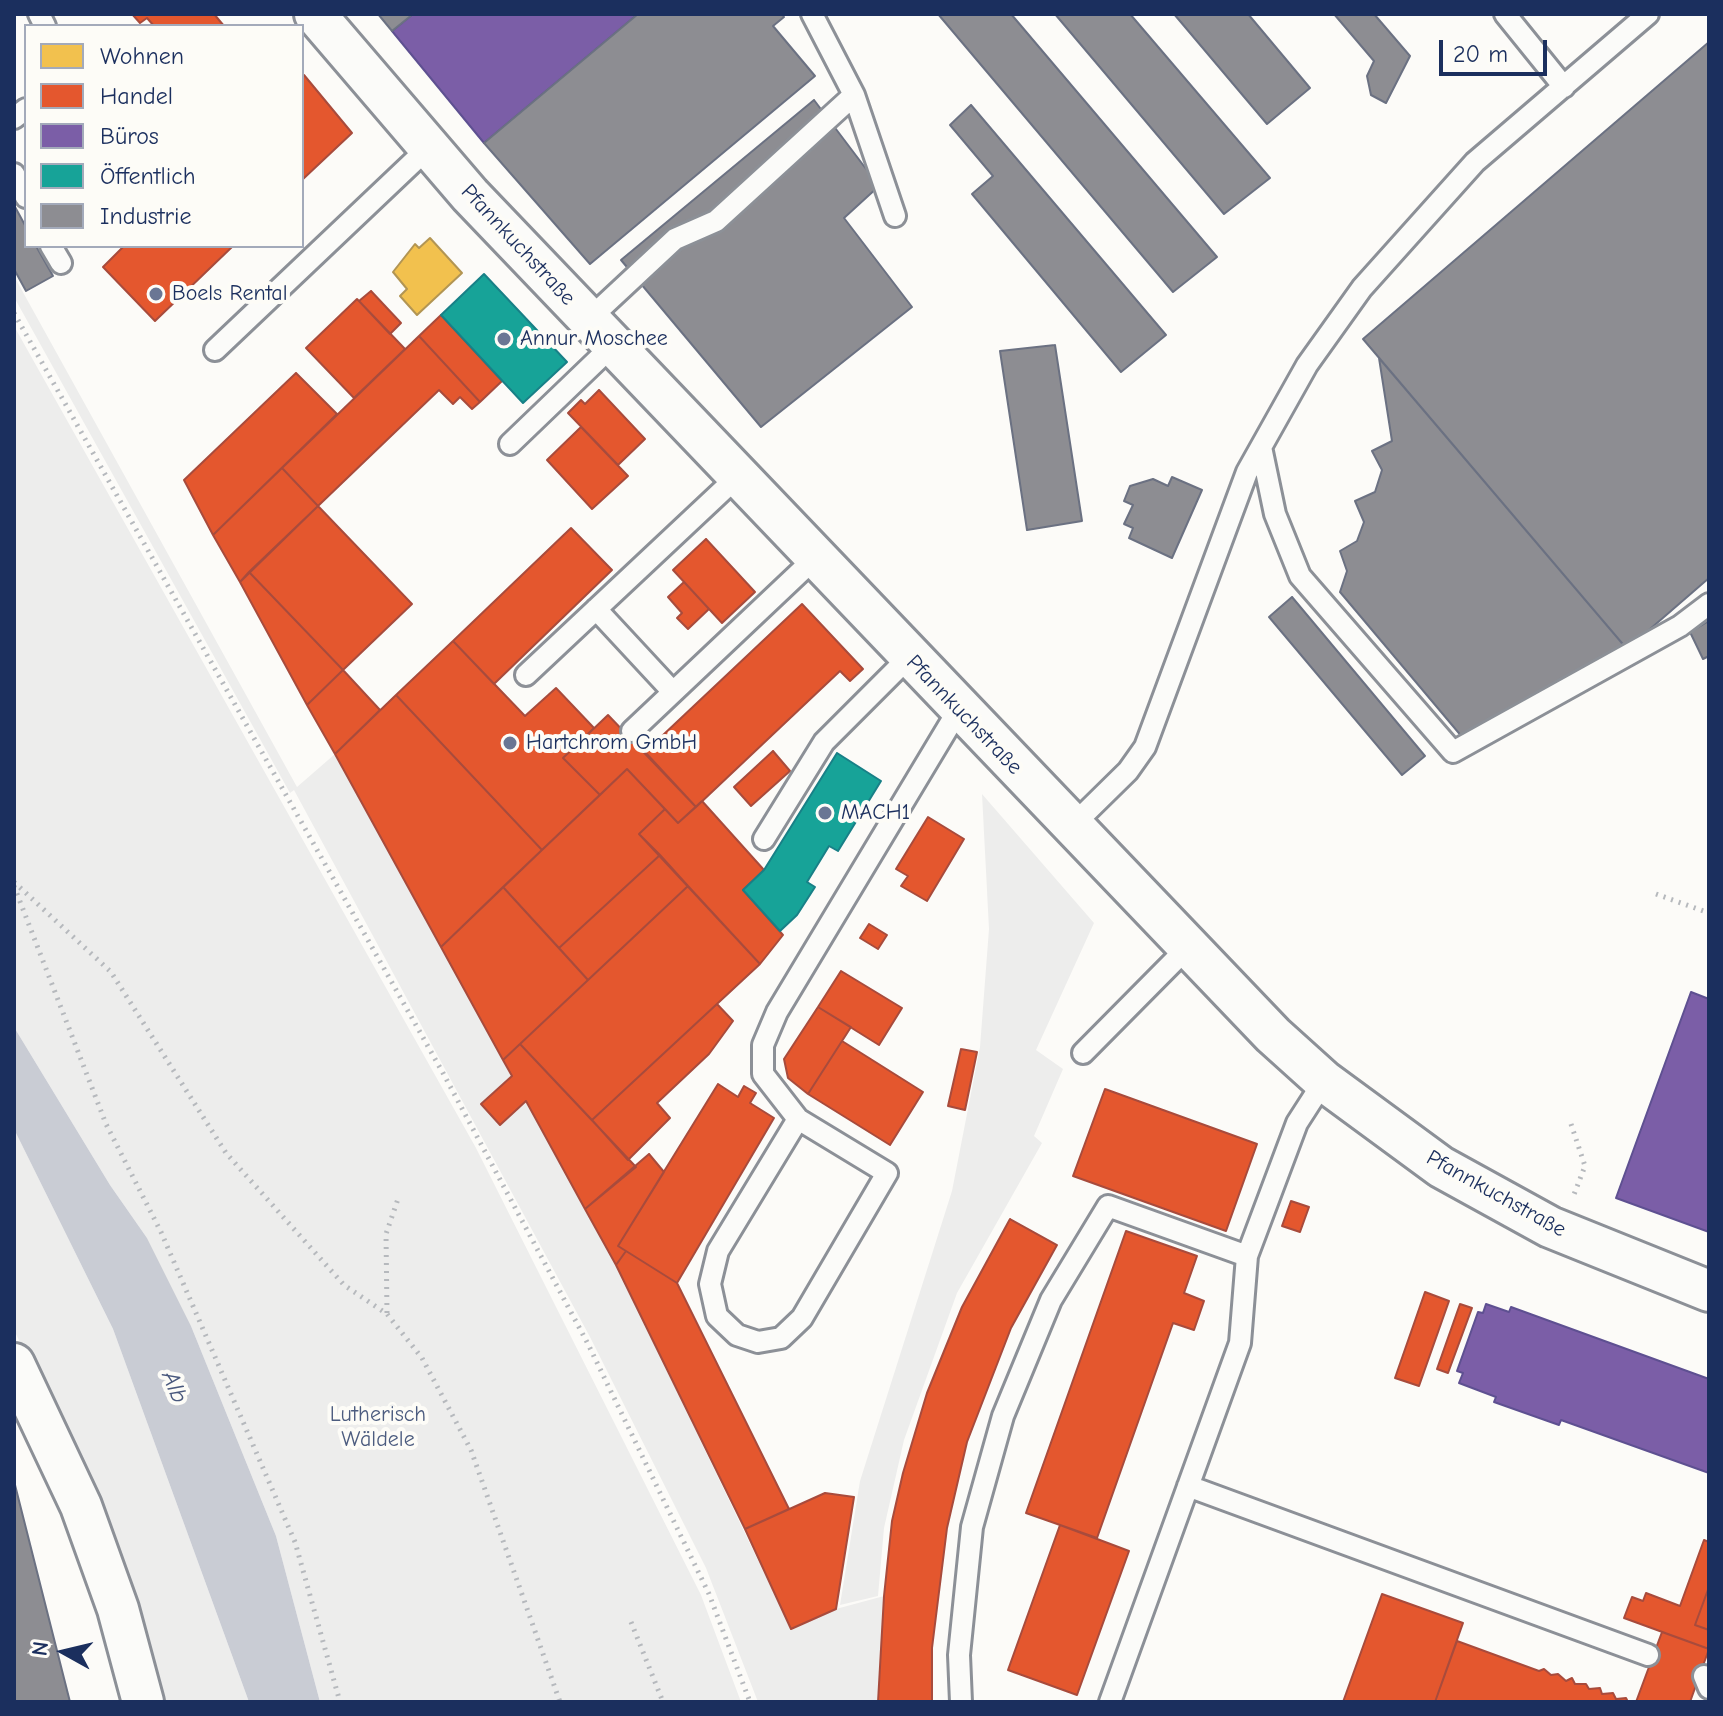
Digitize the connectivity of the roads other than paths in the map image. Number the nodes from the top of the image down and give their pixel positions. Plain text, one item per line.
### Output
1 (315, 14) edge
2 (812, 14) edge
3 (1505, 14) edge
4 (1648, 14) edge
5 (1564, 87) junction
6 (854, 95) junction
7 (429, 147) junction
8 (14, 174) edge
9 (24, 193) edge
10 (895, 216) dead end
11 (600, 332) junction
12 (215, 350) dead end
13 (510, 444) dead end
14 (1261, 447) junction
15 (737, 477) junction
16 (815, 558) junction
17 (1709, 604) edge
18 (596, 609) junction
19 (909, 657) junction
20 (526, 675) dead end
21 (673, 692) junction
22 (959, 709) junction
23 (632, 731) dead end
24 (1071, 827) junction
25 (764, 839) dead end
26 (1187, 948) junction
27 (1083, 1053) dead end
28 (1324, 1081) junction
29 (798, 1119) junction
30 (1247, 1256) junction
31 (1709, 1291) edge
32 (14, 1364) edge
33 (1188, 1486) junction
34 (1648, 1655) dead end
35 (143, 1702) edge
36 (961, 1702) edge
37 (1110, 1702) edge

1 - 7 street, Pfannkuchstraße
2 - 6 lane
3 - 5 lane
4 - 5 lane
5 - 14 lane
6 - 10 lane
6 - 11 lane
7 - 11 street, Pfannkuchstraße
7 - 12 lane
8 - 9 lane
11 - 13 lane
11 - 15 street, Pfannkuchstraße
14 - 17 lane
14 - 24 lane
15 - 16 street, Pfannkuchstraße
15 - 18 lane
16 - 19 street, Pfannkuchstraße
16 - 21 lane
18 - 20 lane
18 - 21 lane
19 - 22 street, Pfannkuchstraße
19 - 25 lane
21 - 23 lane
22 - 24 street, Pfannkuchstraße
22 - 29 lane
24 - 26 street, Pfannkuchstraße
26 - 27 lane
26 - 28 street, Pfannkuchstraße
28 - 30 lane
28 - 31 street, Pfannkuchstraße
29 - 29 lane
30 - 33 lane
30 - 36 lane
32 - 35 street
33 - 34 lane
33 - 37 lane

